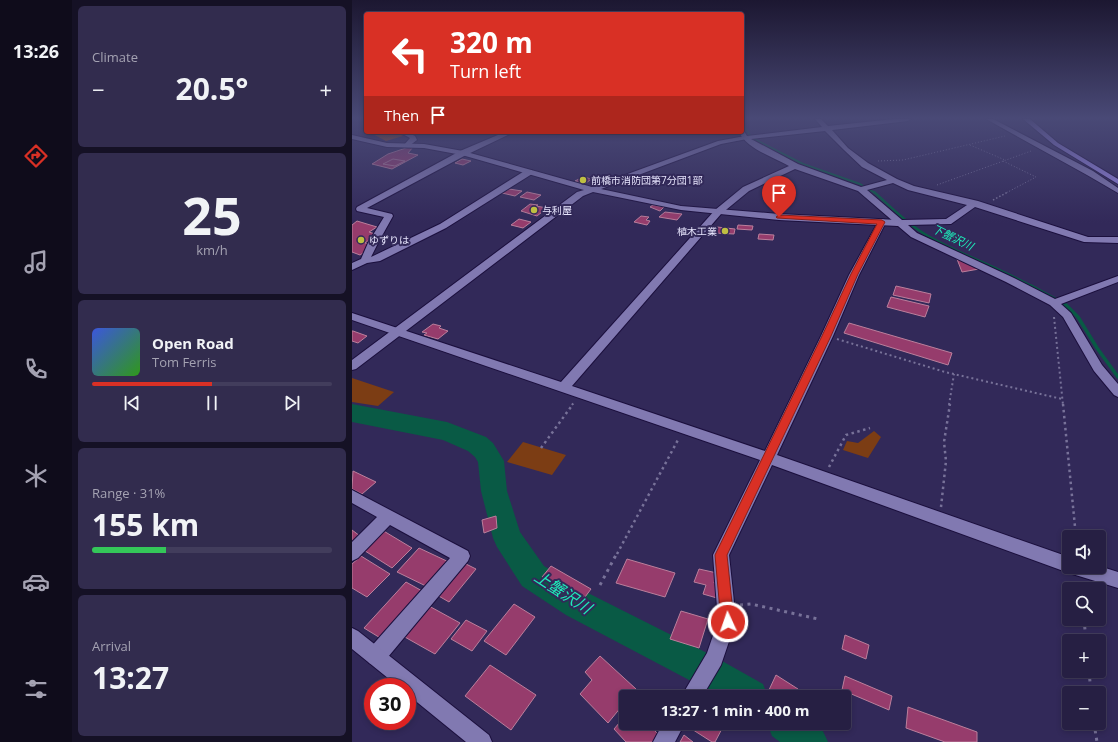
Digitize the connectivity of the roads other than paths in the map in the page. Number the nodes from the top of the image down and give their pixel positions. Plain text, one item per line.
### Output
1 (462, 154) edge
2 (465, 154) edge
3 (688, 154) edge
4 (771, 154) edge
5 (851, 154) edge
6 (1053, 154) edge
7 (1072, 154) edge
8 (1082, 154) edge
9 (795, 166) junction
10 (529, 172) junction
11 (1118, 176) edge
12 (894, 181) junction
13 (1118, 182) edge
14 (590, 189) junction
15 (861, 189) junction
16 (1118, 191) edge
17 (979, 204) junction
18 (718, 212) junction
19 (882, 222) junction
20 (898, 222) junction
21 (1118, 240) edge
22 (365, 261) junction
23 (352, 268) edge
24 (1118, 280) edge
25 (1054, 303) junction
26 (352, 316) edge
27 (399, 332) junction
28 (352, 366) edge
29 (564, 387) junction
30 (1118, 392) edge
31 (768, 457) junction
32 (352, 496) edge
33 (388, 516) junction
34 (352, 553) edge
35 (1062, 562) edge
36 (1098, 574) edge
37 (1118, 580) edge
38 (352, 636) edge
39 (376, 656) junction
40 (695, 690) edge
41 (671, 730) edge
42 (482, 742) edge
43 (663, 742) edge

1 - 22 street
2 - 10 street
3 - 14 street
4 - 9 street
5 - 12 street
6 - 16 street
7 - 13 main road
8 - 11 main road
9 - 15 street
9 - 18 street
10 - 14 street
10 - 22 street
12 - 15 street
12 - 17 street
14 - 18 street
14 - 27 street
15 - 20 street
17 - 20 street
17 - 21 street
18 - 19 street
18 - 29 street
19 - 20 street
19 - 31 street
20 - 25 street
22 - 23 street
24 - 25 street
25 - 30 street
26 - 27 street
27 - 28 street
27 - 29 street
29 - 31 street
31 - 35 street
31 - 40 street
32 - 33 street
33 - 34 street
33 - 39 street
36 - 37 street
38 - 39 street
39 - 42 street
41 - 43 street

